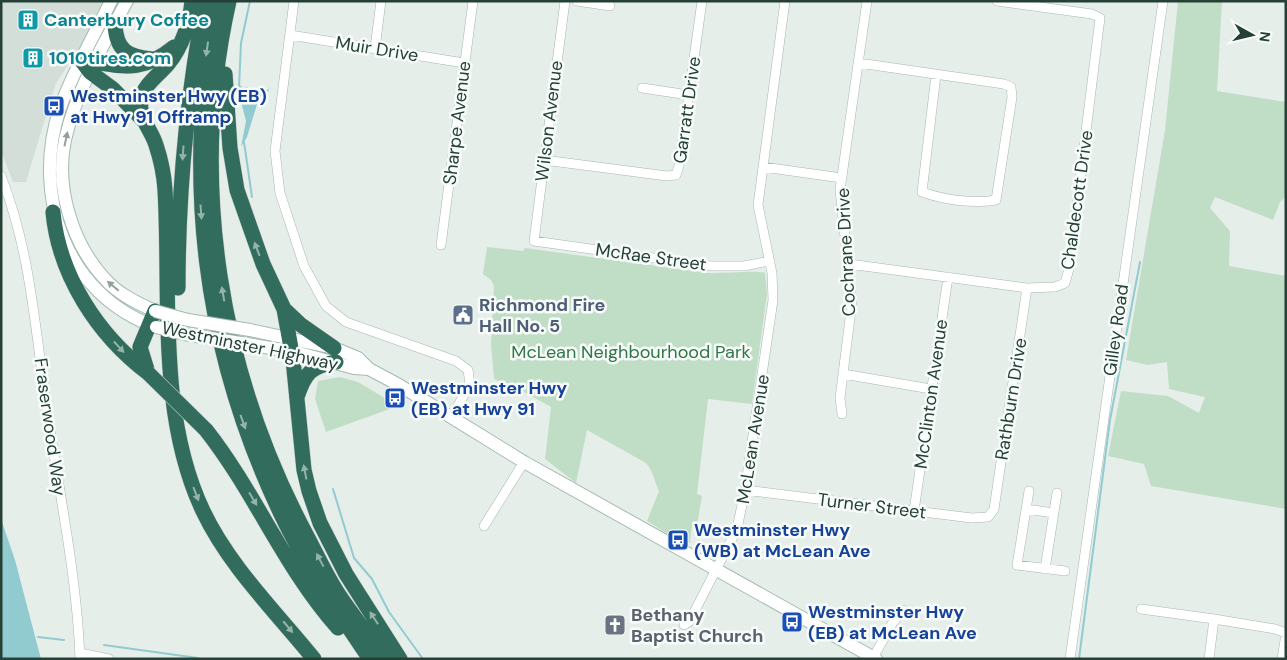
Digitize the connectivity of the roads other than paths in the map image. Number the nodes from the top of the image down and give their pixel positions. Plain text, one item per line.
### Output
1 (111, 1) edge
2 (127, 1) edge
3 (192, 1) edge
4 (205, 1) edge
5 (215, 1) edge
6 (229, 1) edge
7 (294, 1) edge
8 (381, 1) edge
9 (473, 1) edge
10 (565, 1) edge
11 (578, 1) edge
12 (702, 1) edge
13 (785, 1) edge
14 (867, 1) edge
15 (997, 1) edge
16 (1163, 1) edge
17 (610, 6) dead end
18 (114, 24) junction
19 (224, 26) junction
20 (185, 32) junction
21 (290, 35) junction
22 (374, 48) junction
23 (158, 60) junction
24 (464, 63) junction
25 (859, 63) junction
26 (89, 65) junction
27 (936, 75) junction
28 (642, 88) dead end
29 (689, 95) junction
30 (144, 121) junction
31 (544, 160) junction
32 (763, 168) junction
33 (1, 176) edge
34 (842, 178) junction
35 (53, 212) junction
36 (534, 241) joint
37 (440, 245) dead end
38 (769, 261) junction
39 (848, 264) junction
40 (948, 278) junction
41 (1027, 288) junction
42 (284, 309) junction
43 (153, 321) junction
44 (290, 344) junction
45 (335, 355) junction
46 (148, 373) junction
47 (843, 374) junction
48 (931, 388) junction
49 (296, 398) junction
50 (842, 414) dead end
51 (451, 418) junction
52 (182, 447) junction
53 (524, 462) junction
54 (745, 490) junction
55 (1029, 491) dead end
56 (1057, 493) dead end
57 (994, 509) joint
58 (1026, 509) junction
59 (914, 510) junction
60 (1054, 513) junction
61 (484, 526) dead end
62 (716, 569) junction
63 (1045, 569) junction
64 (1066, 571) dead end
65 (1141, 609) dead end
66 (903, 610) dead end
67 (1214, 619) junction
68 (684, 625) dead end
69 (1286, 634) edge
70 (80, 656) edge
71 (874, 658) edge
72 (109, 659) edge
73 (314, 659) edge
74 (365, 659) edge
75 (370, 659) edge
76 (385, 659) edge
77 (400, 659) edge
78 (1070, 659) edge
79 (1209, 659) edge
80 (1282, 659) edge

1 - 26 main road, Westminster Highway
2 - 18 main road, Westminster Highway
3 - 20 highway
4 -> 52 highway
5 -> 75 highway
6 - 19 highway
7 - 21 street
8 - 22 street
9 - 24 street, Sharpe Avenue
10 - 31 street, Wilson Avenue
11 - 17 street
12 - 29 street, Garratt Drive
13 - 32 street, McLean Avenue
14 - 25 street, Cochrane Drive
15 - 41 street, Chaldecott Drive
16 - 78 street, Gilley Road
18 - 23 highway
18 - 26 main road, Westminster Highway
42 -> 19 highway
76 -> 19 highway
20 - 23 highway
20 - 30 highway
21 - 22 street, Muir Drive
21 - 51 street
22 - 24 street, Muir Drive
23 - 26 highway
24 - 37 street, Sharpe Avenue
25 - 27 street
25 - 34 street, Cochrane Drive
26 - 30 highway
26 - 35 main road, Westminster Highway
43 -> 26 main road, Westminster Highway
27 - 27 street
28 - 29 street
29 - 31 street, Garratt Drive
30 - 52 highway
31 - 36 street, Wilson Avenue
32 - 34 street
32 - 38 street, McLean Avenue
33 - 70 street, Fraserwood Way
34 - 39 street, Cochrane Drive
35 - 43 main road, Westminster Highway
35 -> 46 highway
36 - 38 street, McRae Street
38 - 54 street, McLean Avenue
39 - 40 street, Chaldecott Drive
39 - 47 street, Cochrane Drive
40 - 41 street, Chaldecott Drive
40 - 48 street, McClinton Avenue
41 - 57 street, Rathburn Drive
42 - 44 highway
42 - 45 highway
43 - 44 main road, Westminster Highway, bridge
43 - 44 main road, Westminster Highway, bridge
43 - 46 highway
44 - 45 main road, Westminster Highway
44 - 49 highway
45 - 49 highway
45 - 51 main road, Westminster Highway
46 -> 74 highway, bridge
47 - 48 street
47 - 50 street, Cochrane Drive
48 - 59 street, McClinton Avenue
77 -> 49 highway
51 - 53 main road, Westminster Highway
52 -> 73 highway
53 - 61 street
53 - 62 main road, Westminster Highway
54 - 59 street, Turner Street
54 - 62 street, McLean Avenue
55 - 58 street
56 - 60 street
57 - 59 street, Turner Street
58 - 60 street
58 - 63 street
60 - 63 street
62 - 68 street, McLean Avenue
62 - 71 main road, Westminster Highway
63 - 64 street
65 - 67 street
66 - 71 street
67 - 69 street
67 - 79 street
69 - 80 street
70 - 72 street, Fraserwood Way

